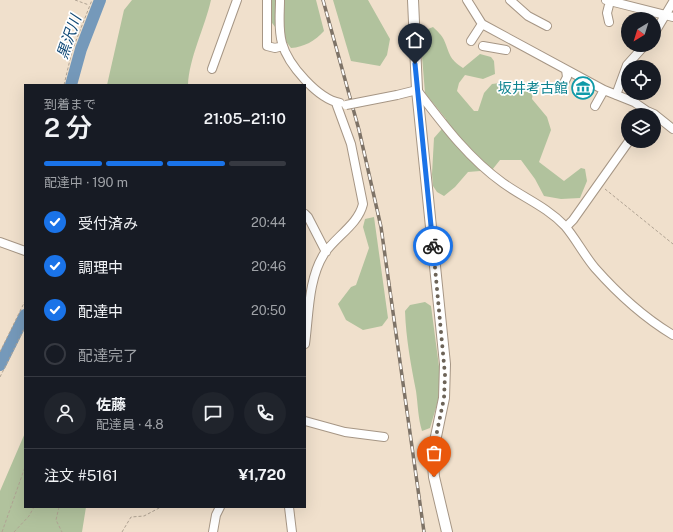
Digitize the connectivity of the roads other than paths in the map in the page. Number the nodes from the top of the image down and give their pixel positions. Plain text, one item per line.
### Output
1 (237, 0) edge
2 (267, 0) edge
3 (280, 0) edge
4 (413, 0) edge
5 (467, 0) edge
6 (510, 0) edge
7 (608, 1) edge
8 (673, 2) edge
9 (669, 16) edge
10 (609, 22) dead end
11 (482, 24) junction
12 (547, 26) dead end
13 (661, 26) edge
14 (510, 40) junction
15 (471, 41) dead end
16 (283, 46) junction
17 (483, 46) dead end
18 (638, 52) edge
19 (212, 69) dead end
20 (566, 70) junction
21 (562, 87) dead end
22 (417, 90) junction
23 (604, 90) junction
24 (616, 95) junction
25 (336, 103) junction
26 (595, 106) dead end
27 (641, 108) edge
28 (661, 120) edge
29 (673, 129) edge
30 (623, 148) edge
31 (306, 215) edge
32 (566, 227) junction
33 (0, 242) edge
34 (24, 251) edge
35 (326, 252) junction
36 (673, 335) edge
37 (306, 337) edge
38 (306, 422) edge
39 (384, 438) dead end
40 (220, 508) edge
41 (289, 508) edge
42 (213, 532) edge
43 (292, 532) edge
44 (447, 532) edge

1 - 19 street
2 - 16 street
3 - 16 street
4 - 22 main road
5 - 11 street
6 - 12 street
7 - 9 street
7 - 10 street
8 - 9 street
9 - 13 street
11 - 14 street
11 - 15 street
14 - 17 street
14 - 20 street
16 - 25 street
18 - 24 street
20 - 21 street
20 - 23 street
22 - 25 street, bridge
22 - 32 street
22 - 44 main road
23 - 24 street
23 - 26 street
24 - 27 street
25 - 35 street
28 - 29 street
30 - 32 street
31 - 35 street
32 - 36 street
33 - 34 street
35 - 37 street
38 - 39 street
40 - 42 street
41 - 43 street

